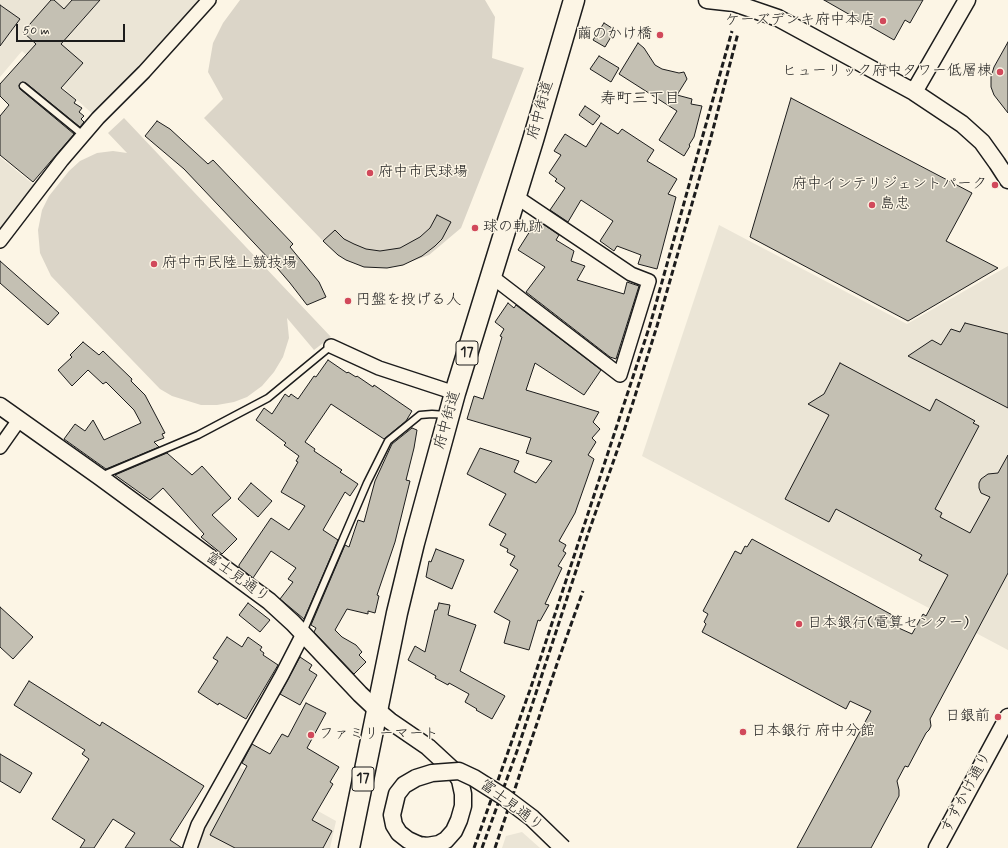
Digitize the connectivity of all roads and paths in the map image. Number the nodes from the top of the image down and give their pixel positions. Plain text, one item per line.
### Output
1 (209, 0) edge
2 (574, 0) edge
3 (707, 0) edge
4 (967, 0) edge
5 (23, 86) dead end
6 (914, 92) junction
7 (83, 135) junction
8 (1008, 180) edge
9 (515, 196) junction
10 (0, 241) edge
11 (491, 276) junction
12 (331, 346) joint
13 (455, 393) junction
14 (0, 406) edge
15 (449, 415) junction
16 (19, 420) junction
17 (0, 447) edge
18 (100, 477) junction
19 (302, 634) junction
20 (377, 710) junction
21 (1008, 717) edge
22 (190, 848) edge
23 (349, 848) edge
24 (563, 848) edge
25 (937, 848) edge

1 - 7 street
2 - 9 main road, 府中街道 / 17
3 - 6 street
4 - 6 street
5 - 7 lane
6 - 8 street
7 - 10 street
9 - 11 main road, 府中街道 / 17
9 - 11 street
11 - 13 main road, 府中街道 / 17
12 - 13 street
12 - 18 lane
13 - 15 main road, 府中街道 / 17
14 - 16 street, 富士見通り
15 - 19 lane
15 - 20 main road, 府中街道 / 17
16 - 17 street
16 - 18 street, 富士見通り
18 - 19 street, 富士見通り
19 - 20 street, 富士見通り
19 - 22 street
20 - 23 main road, 府中街道 / 17
20 - 24 street, 富士見通り, bridge
21 - 25 street, すずかけ通り

